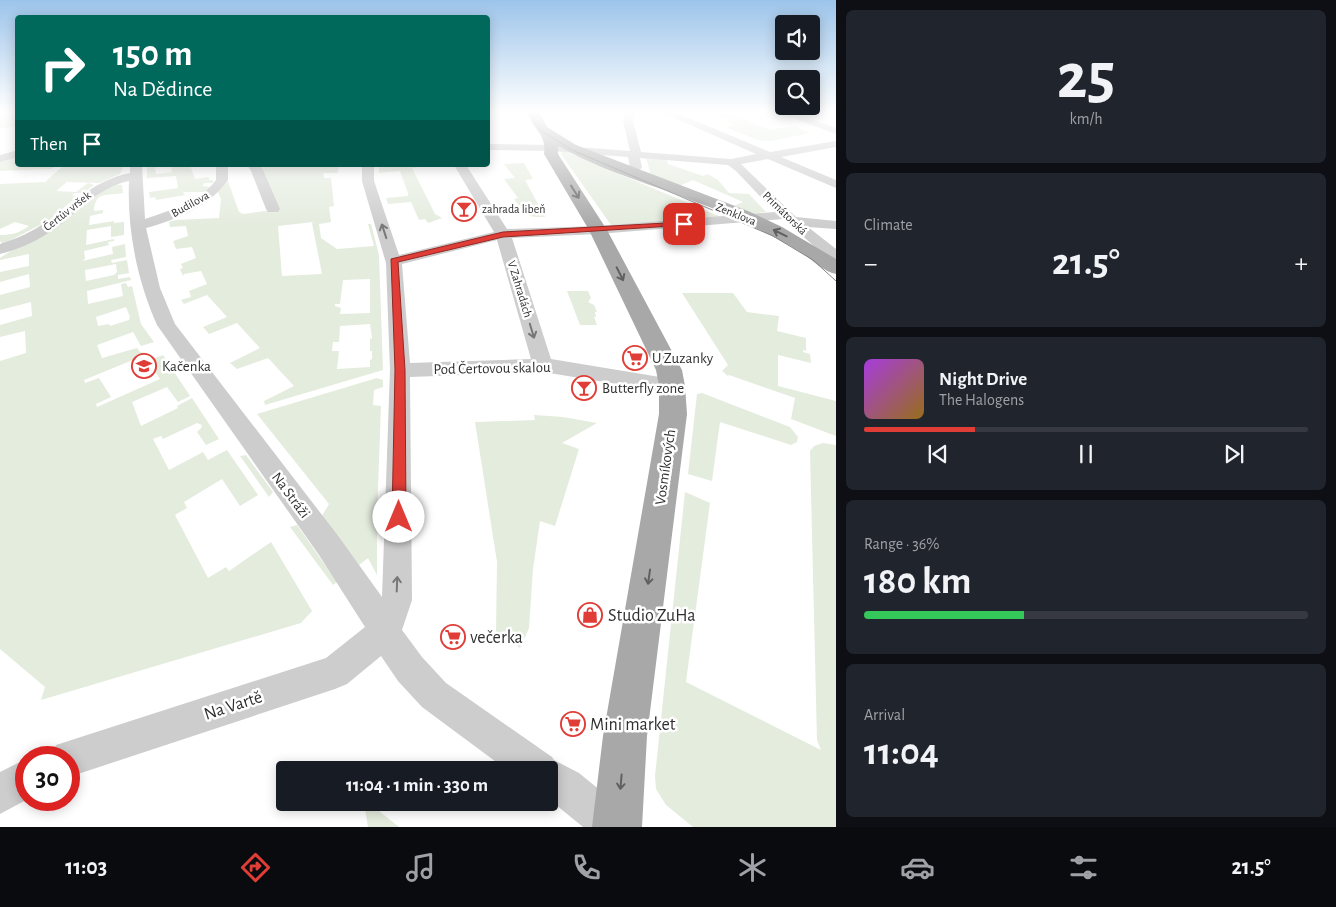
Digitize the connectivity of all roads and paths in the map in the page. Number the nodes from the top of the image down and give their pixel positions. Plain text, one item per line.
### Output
1 (551, 150) edge
2 (574, 150) joint
3 (635, 150) edge
4 (756, 150) edge
5 (802, 150) edge
6 (794, 151) junction
7 (15, 154) edge
8 (636, 154) junction
9 (769, 155) junction
10 (0, 159) edge
11 (787, 163) junction
12 (735, 165) junction
13 (222, 167) edge
14 (254, 167) edge
15 (368, 167) edge
16 (461, 167) edge
17 (135, 170) edge
18 (637, 170) dead end
19 (836, 184) edge
20 (273, 210) dead end
21 (788, 218) junction
22 (748, 219) junction
23 (139, 225) junction
24 (836, 225) edge
25 (598, 230) junction
26 (503, 234) junction
27 (0, 249) edge
28 (394, 261) junction
29 (835, 261) edge
30 (542, 365) junction
31 (400, 370) junction
32 (672, 386) junction
33 (386, 631) junction
34 (80, 754) edge
35 (526, 761) edge
36 (558, 783) edge
37 (15, 785) edge
38 (0, 794) edge
39 (616, 827) edge

1 -> 25 main road, Vosmíkových
2 - 8 street
2 - 22 main road, Zenklova
3 - 8 street
4 - 9 street
5 - 6 street
6 - 9 street
6 - 11 street
7 - 10 street
8 - 12 street
8 - 18 street
9 - 11 street
9 - 12 street
11 - 12 street
11 - 19 street
12 - 21 street, Primátorská
13 - 23 street, Budilova
14 - 20 street
28 -> 15 street
16 - 26 street, V Zahradách
17 - 23 street, Na Stráži
17 - 27 street, Čertův vršek
21 - 22 street
21 - 24 street
21 - 29 street, Primátorská
22 - 25 street
29 -> 22 main road, Zenklova
23 - 33 street, Na Stráži
25 - 26 street
25 -> 32 main road, Vosmíkových
26 - 28 street
26 -> 30 street, V Zahradách
28 - 31 street
30 - 31 street, Pod Čertovou skalou
30 - 32 street, Pod Čertovou skalou
33 -> 31 street
32 -> 39 main road, Vosmíkových
33 - 34 street, Na Vartě
33 - 35 street, Na Stráži
36 - 39 street
37 - 38 street

